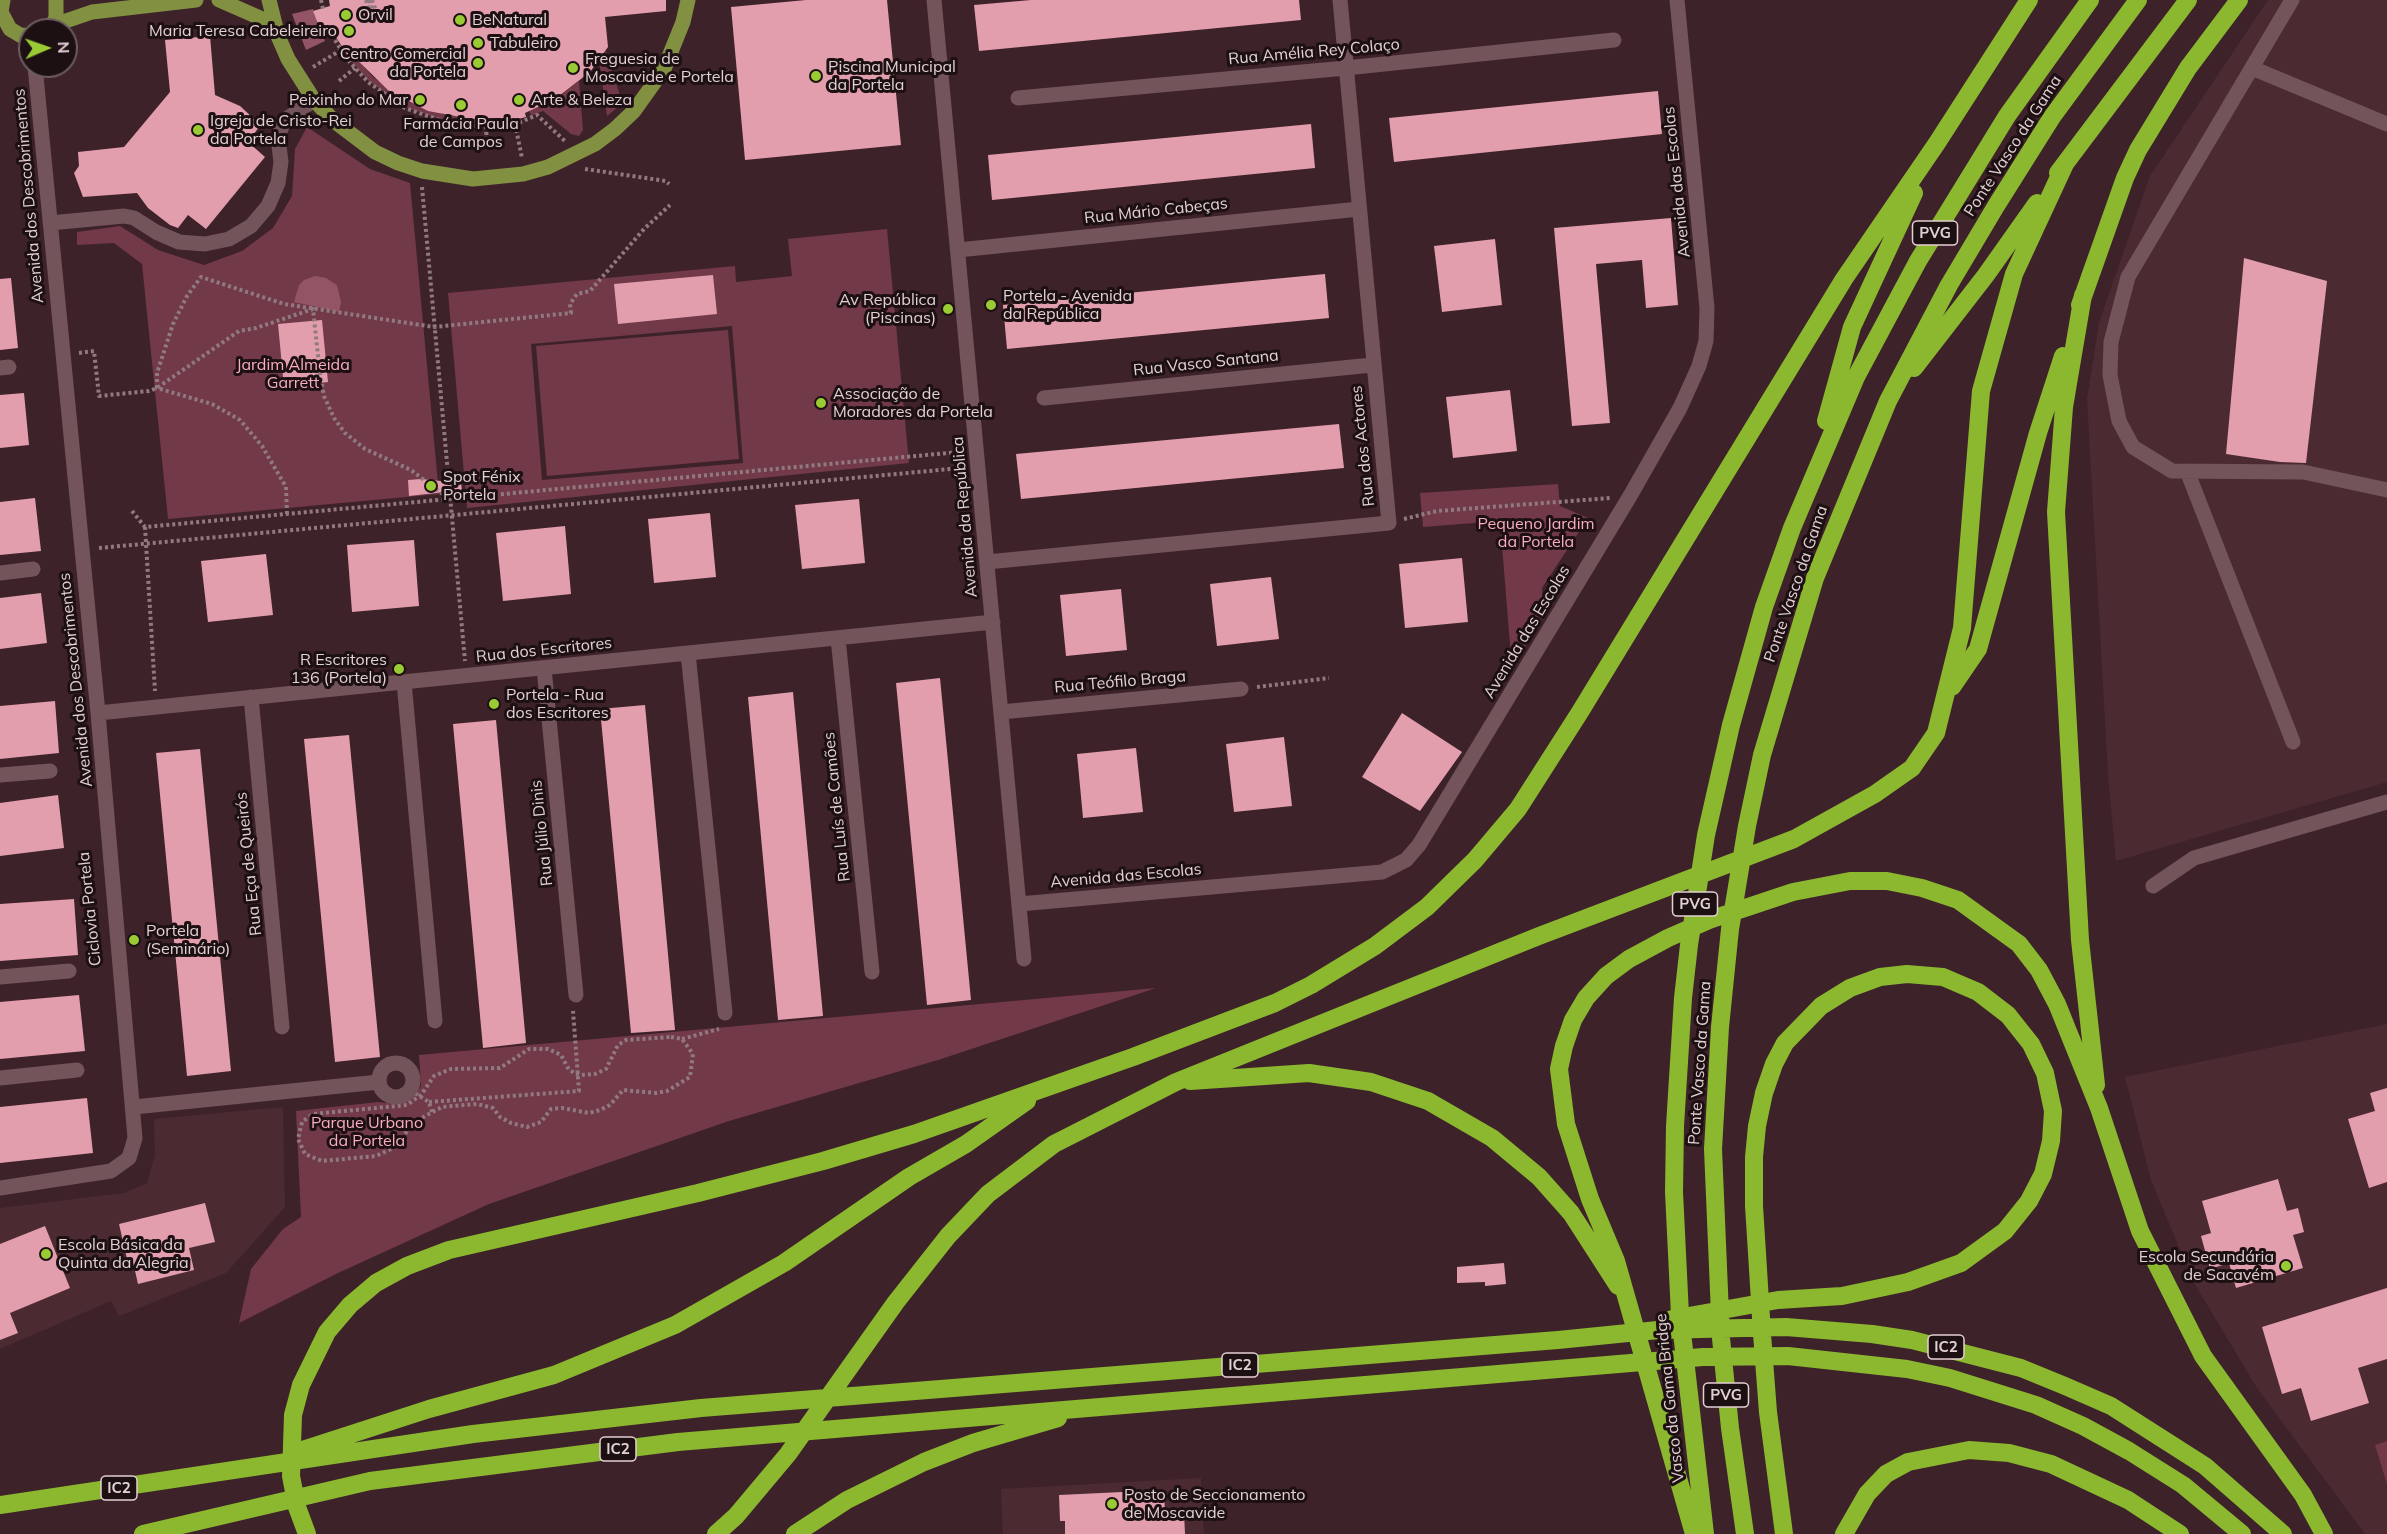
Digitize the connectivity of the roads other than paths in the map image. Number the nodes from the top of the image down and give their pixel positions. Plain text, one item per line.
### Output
1 (56, 0) edge
2 (196, 0) edge
3 (219, 0) edge
4 (269, 0) edge
5 (688, 0) edge
6 (934, 0) edge
7 (1340, 0) edge
8 (1677, 0) edge
9 (2029, 0) edge
10 (2090, 0) edge
11 (2138, 0) edge
12 (2188, 0) edge
13 (2239, 0) edge
14 (2292, 0) edge
15 (1, 8) edge
16 (54, 18) edge
17 (76, 18) edge
18 (274, 24) junction
19 (18, 34) edge
20 (1614, 40) dead end
21 (1346, 68) junction
22 (2252, 68) junction
23 (36, 78) edge
24 (1018, 98) dead end
25 (314, 100) junction
26 (2387, 124) edge
27 (1937, 142) junction
28 (2065, 164) junction
29 (1359, 209) junction
30 (50, 223) junction
31 (957, 250) junction
32 (2083, 295) junction
33 (1372, 365) junction
34 (1044, 398) dead end
35 (1888, 400) junction
36 (2187, 471) junction
37 (1810, 483) junction
38 (2387, 490) edge
39 (987, 562) junction
40 (33, 569) dead end
41 (0, 573) edge
42 (993, 622) junction
43 (838, 638) junction
44 (688, 653) junction
45 (544, 668) junction
46 (404, 682) junction
47 (1241, 689) road end
48 (251, 697) junction
49 (1946, 697) junction
50 (1001, 712) junction
51 (98, 713) junction
52 (2294, 742) dead end
53 (50, 771) dead end
54 (0, 775) edge
55 (2387, 802) edge
56 (2153, 886) dead end
57 (1019, 904) junction
58 (1024, 959) dead end
59 (69, 971) dead end
60 (872, 972) dead end
61 (0, 977) edge
62 (576, 995) road end
63 (725, 1013) road end
64 (435, 1021) dead end
65 (282, 1027) dead end
66 (77, 1070) dead end
67 (0, 1078) edge
68 (379, 1082) junction
69 (1176, 1082) junction
70 (1046, 1088) junction
71 (134, 1107) junction
72 (2098, 1108) junction
73 (2, 1188) edge
74 (1676, 1257) joint
75 (1628, 1301) junction
76 (1558, 1340) junction
77 (1092, 1408) junction
78 (238, 1471) junction
79 (0, 1505) edge
80 (154, 1534) edge
81 (307, 1534) edge
82 (716, 1534) edge
83 (795, 1534) edge
84 (1694, 1534) edge
85 (1705, 1534) edge
86 (1745, 1534) edge
87 (1784, 1534) edge
88 (1844, 1534) edge
89 (2180, 1534) edge
90 (2242, 1534) edge
91 (2283, 1534) edge
92 (2324, 1534) edge

1 - 16 main road
2 - 17 main road
3 - 18 main road
4 - 18 main road
5 - 25 main road
6 - 31 street, Avenida da República
7 - 21 street, Rua dos Actores
8 - 57 street, Avenida das Escolas
9 - 27 highway
10 - 37 highway, Ponte Vasco da Gama / PVG
11 - 35 highway, Ponte Vasco da Gama / PVG
12 - 28 highway
13 - 32 highway
14 - 22 street
15 - 19 main road
18 - 25 main road
20 - 21 street, Rua Amélia Rey Colaço
21 - 24 street, Rua Amélia Rey Colaço
21 - 29 street, Rua dos Actores
22 - 26 street
22 - 36 street
23 - 30 street, Avenida dos Descobrimentos
25 - 30 street
27 - 37 highway
27 - 70 highway
28 - 35 highway
28 - 49 highway
29 - 31 street, Rua Mário Cabeças
29 - 33 street, Rua dos Actores
30 - 51 street, Avenida dos Descobrimentos
31 - 39 street, Avenida da República
32 - 49 highway
32 - 72 highway
33 - 34 street, Rua Vasco Santana
33 - 39 street, Rua dos Actores
35 - 86 highway, Ponte Vasco da Gama / PVG
36 - 38 street
36 - 52 street
37 - 74 highway, Ponte Vasco da Gama / PVG
39 - 42 street, Avenida da República
40 - 41 street
42 - 43 street, Rua dos Escritores
42 - 50 street, Avenida da República
43 - 44 street, Rua dos Escritores
43 - 60 street, Rua Luís de Camões
44 - 45 street, Rua dos Escritores
44 - 63 street
45 - 46 street, Rua dos Escritores
45 - 62 street, Rua Júlio Dinis
46 - 48 street, Rua dos Escritores
46 - 64 street
47 - 50 street, Rua Teófilo Braga
48 - 51 street, Rua dos Escritores
48 - 65 street, Rua Eça de Queirós
49 - 69 highway
50 - 57 street, Avenida da República
51 - 71 street, Avenida dos Descobrimentos
53 - 54 street
55 - 56 street
57 - 58 street, Avenida da República
59 - 61 street
66 - 67 street
68 - 68 street
68 - 71 street
69 - 75 highway
69 - 82 highway
70 - 78 highway
70 - 81 highway
71 - 73 street, Avenida dos Descobrimentos
72 - 75 highway
72 - 92 highway
74 - 85 highway, Vasco da Gama Bridge / PVG
75 - 84 highway
76 - 78 highway, IC2
76 - 87 highway
76 - 91 highway, IC2
77 - 80 highway, IC2
77 - 83 highway
77 - 90 highway, IC2
78 - 79 highway, IC2
88 - 89 highway

